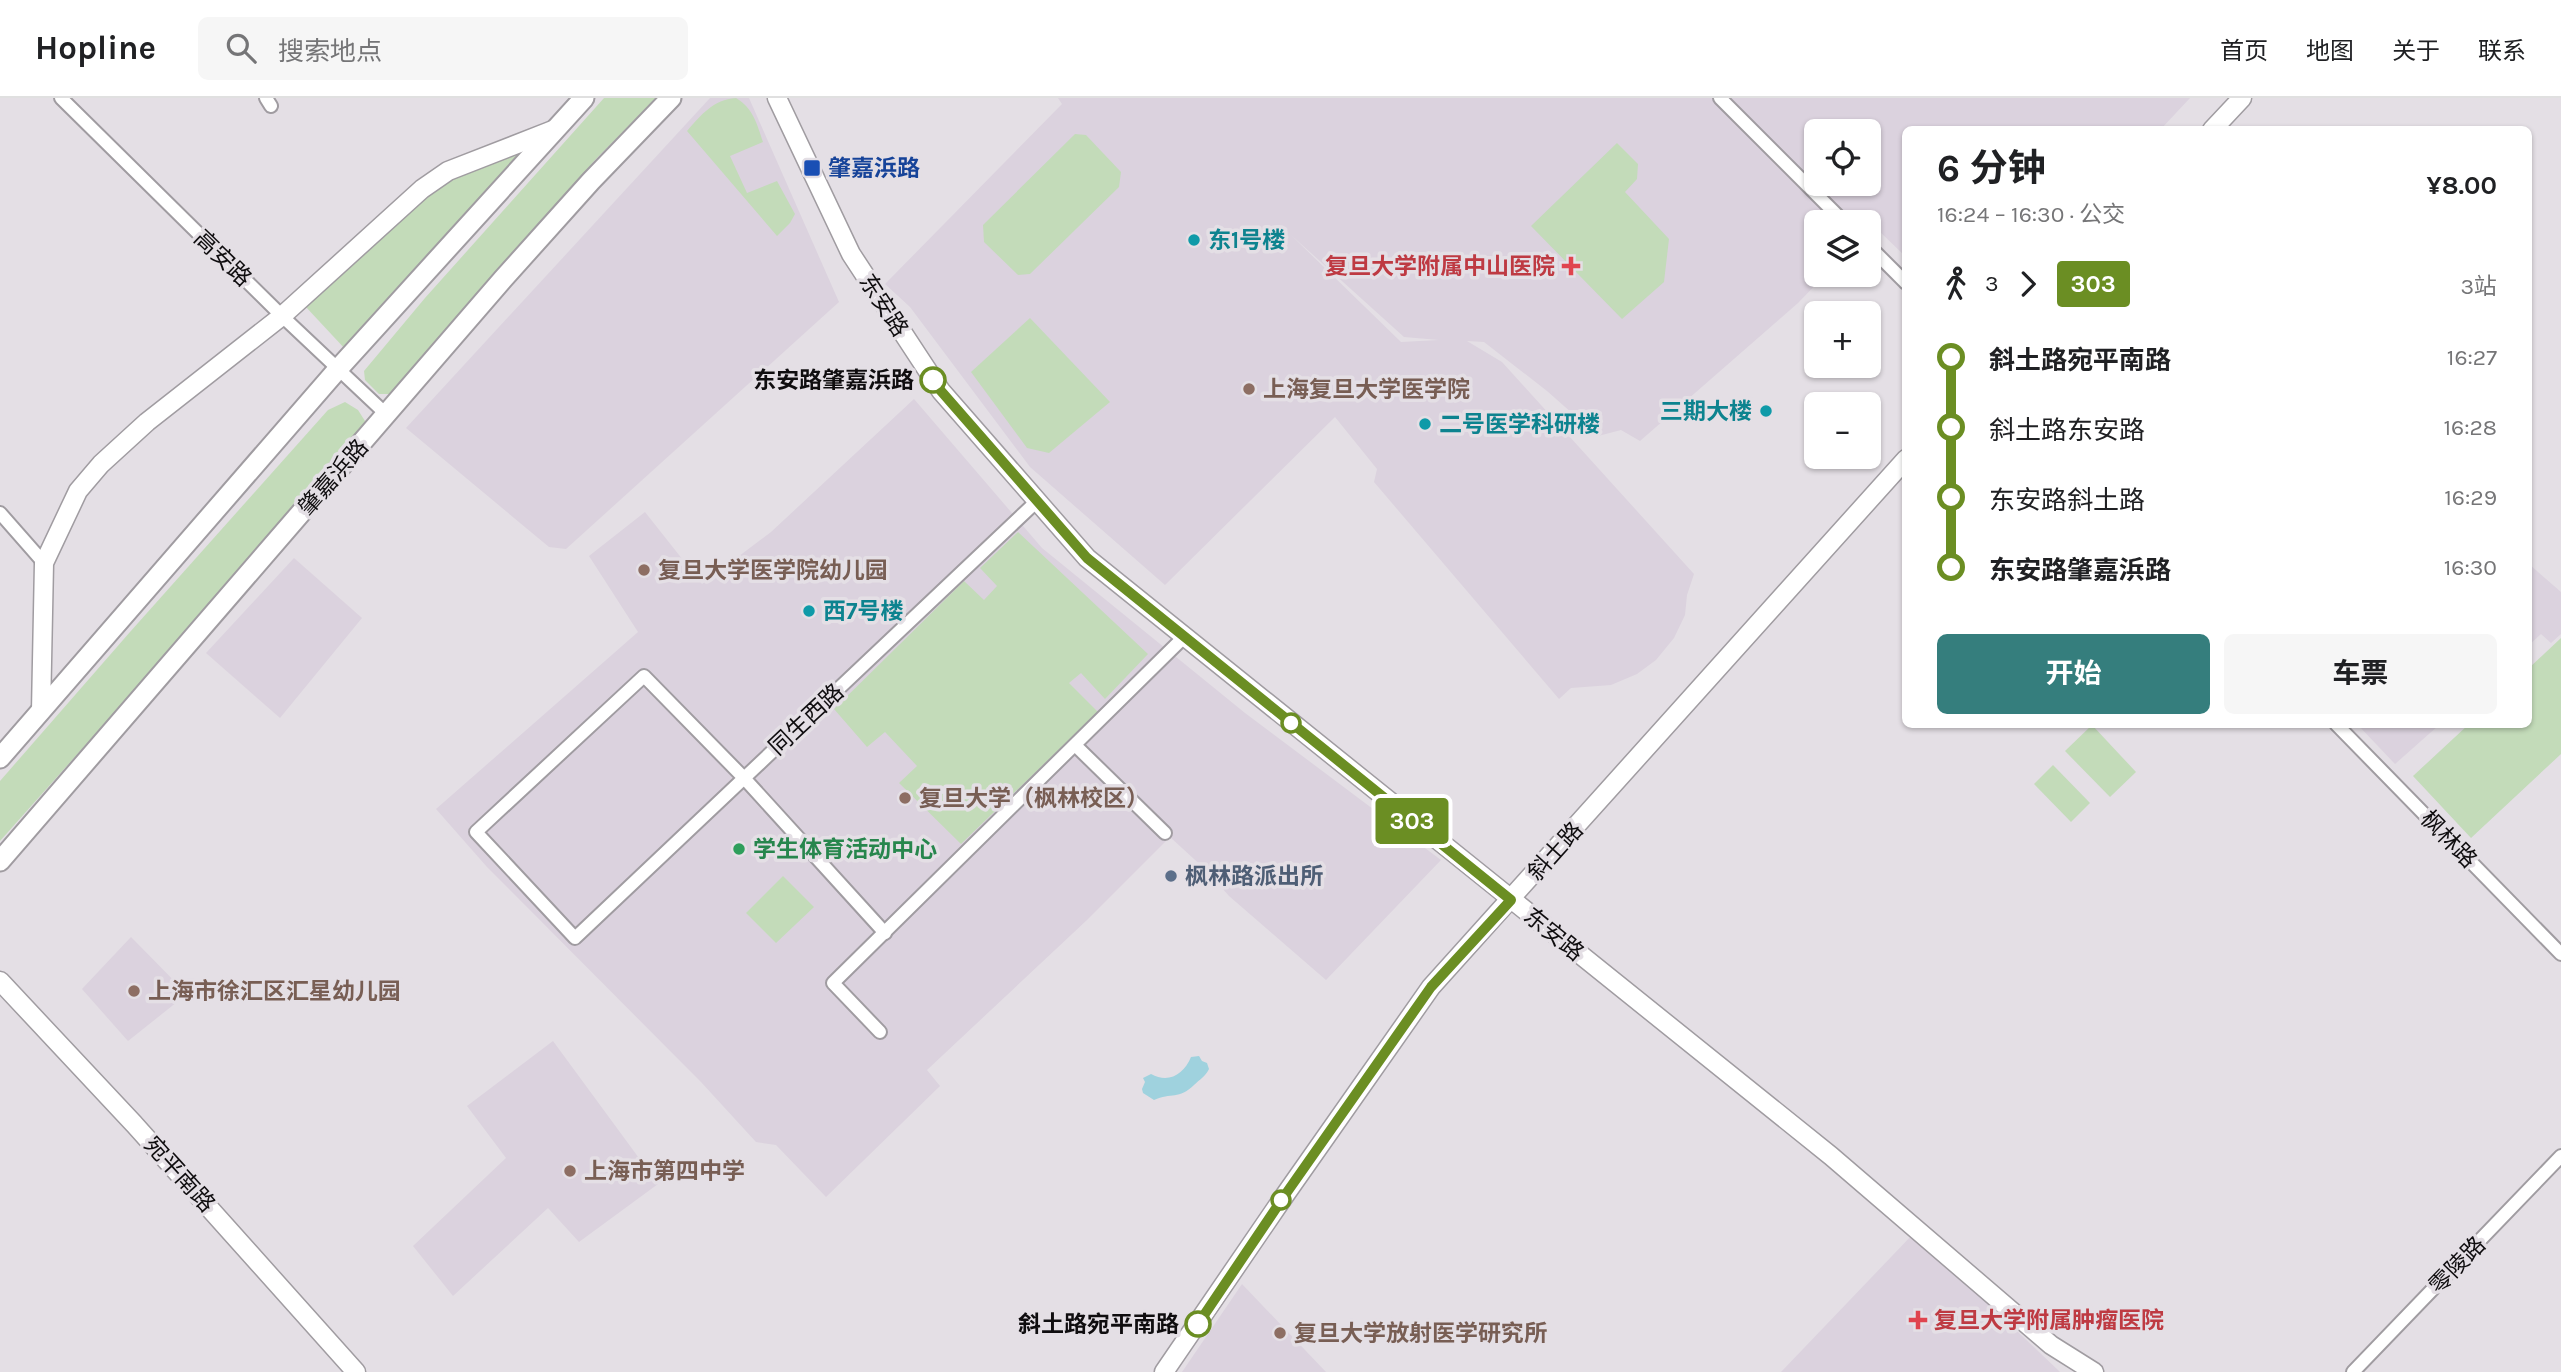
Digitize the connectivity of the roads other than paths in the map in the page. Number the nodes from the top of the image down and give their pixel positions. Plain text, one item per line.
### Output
1 (61, 98) edge
2 (584, 98) edge
3 (671, 98) edge
4 (776, 98) edge
5 (1720, 98) edge
6 (2242, 98) edge
7 (2216, 126) edge
8 (553, 130) junction
9 (1832, 210) edge
10 (1881, 258) edge
11 (1902, 279) edge
12 (282, 316) junction
13 (338, 369) junction
14 (387, 415) junction
15 (1902, 463) edge
16 (1037, 500) junction
17 (0, 513) edge
18 (44, 563) junction
19 (1184, 637) junction
20 (41, 710) junction
21 (2340, 728) edge
22 (1076, 746) junction
23 (0, 758) edge
24 (744, 778) junction
25 (1165, 833) dead end
26 (0, 861) edge
27 (1511, 900) junction
28 (885, 933) junction
29 (2561, 954) edge
30 (0, 981) edge
31 (880, 1032) dead end
32 (2561, 1156) edge
33 (356, 1372) edge
34 (1164, 1372) edge
35 (2094, 1372) edge
36 (2353, 1372) edge

1 - 12 street, 高安路
2 - 8 main road
3 - 14 main road, 肇嘉浜路
4 - 16 street, 东安路
5 - 9 street
6 - 7 street
8 - 12 street
8 - 13 main road
10 - 11 street
12 - 13 street, 高安路
12 - 18 street
13 - 14 street, 高安路
13 - 20 main road
14 - 26 main road, 肇嘉浜路
15 - 27 street, 斜土路
16 - 19 street, 东安路
16 - 24 street, 同生西路
17 - 18 street
18 - 20 street
19 - 22 street
19 - 27 street, 东安路
20 - 23 main road
21 - 29 street, 枫林路
22 - 25 street
22 - 28 street
24 - 24 street, 同生西路
24 - 28 street
27 - 34 street, 斜土路
27 - 35 street, 东安路
28 - 31 street
30 - 33 street, 宛平南路
32 - 36 street, 零陵路

